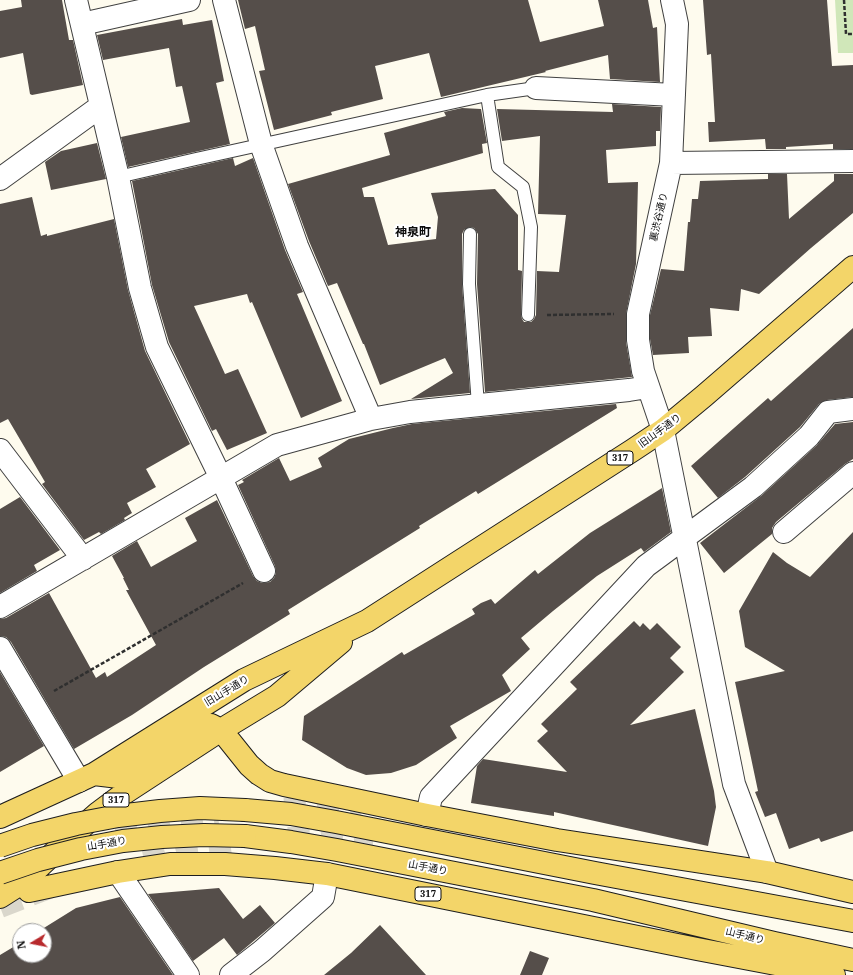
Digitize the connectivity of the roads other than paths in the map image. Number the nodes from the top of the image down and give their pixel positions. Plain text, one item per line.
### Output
1 (76, 0) edge
2 (188, 0) edge
3 (224, 0) edge
4 (672, 0) edge
5 (82, 24) junction
6 (536, 88) joint
7 (487, 94) junction
8 (674, 95) junction
9 (101, 106) junction
10 (261, 144) junction
11 (853, 162) edge
12 (671, 163) junction
13 (118, 178) junction
14 (0, 179) edge
15 (470, 234) dead end
16 (853, 266) edge
17 (528, 315) road end
18 (648, 387) junction
19 (478, 405) junction
20 (853, 410) edge
21 (370, 419) junction
22 (663, 430) junction
23 (0, 450) edge
24 (853, 473) edge
25 (221, 478) junction
26 (784, 532) dead end
27 (684, 538) junction
28 (83, 559) junction
29 (264, 571) road end
30 (0, 607) edge
31 (366, 621) junction
32 (0, 648) edge
33 (221, 730) junction
34 (86, 777) junction
35 (427, 815) junction
36 (0, 817) edge
37 (0, 846) edge
38 (118, 872) junction
39 (767, 872) junction
40 (0, 873) edge
41 (327, 874) junction
42 (22, 883) junction
43 (853, 892) edge
44 (0, 897) edge
45 (853, 921) edge
46 (853, 960) edge
47 (188, 975) edge
48 (231, 975) edge
49 (834, 975) edge

1 - 5 street
2 - 5 street
3 - 10 street
4 - 8 street, 裏渋谷通り
5 - 9 street
6 - 7 lane
6 - 8 street
7 - 10 lane
7 - 17 lane
8 - 12 street, 裏渋谷通り
9 - 13 street
9 - 14 street
10 - 13 lane
10 - 21 street
11 - 12 street
12 - 18 street, 裏渋谷通り
13 - 25 street
15 - 19 lane
16 - 22 main road, 旧山手通り / 317
18 - 19 street
18 - 22 street, 裏渋谷通り
19 - 21 street
20 - 27 street
21 - 25 street
22 - 27 street, 裏渋谷通り
22 - 31 main road, 旧山手通り / 317
23 - 28 street
24 - 26 street
25 - 28 street
25 - 29 street
27 - 35 street
27 - 39 street, 裏渋谷通り
28 - 30 street
31 - 33 main road, 旧山手通り / 317
31 - 34 main road, 旧山手通り / 317
32 - 34 street
33 - 34 main road
33 - 35 main road
33 - 42 main road, 317
34 - 36 main road, 317
35 - 39 main road
37 - 45 main road, 317, bridge
38 - 41 main road, 317
38 - 42 main road, 317
38 - 47 street
39 - 43 main road
40 - 46 main road, 山手通り, bridge
41 - 48 street
41 - 49 main road, 317
42 - 44 main road, 317

